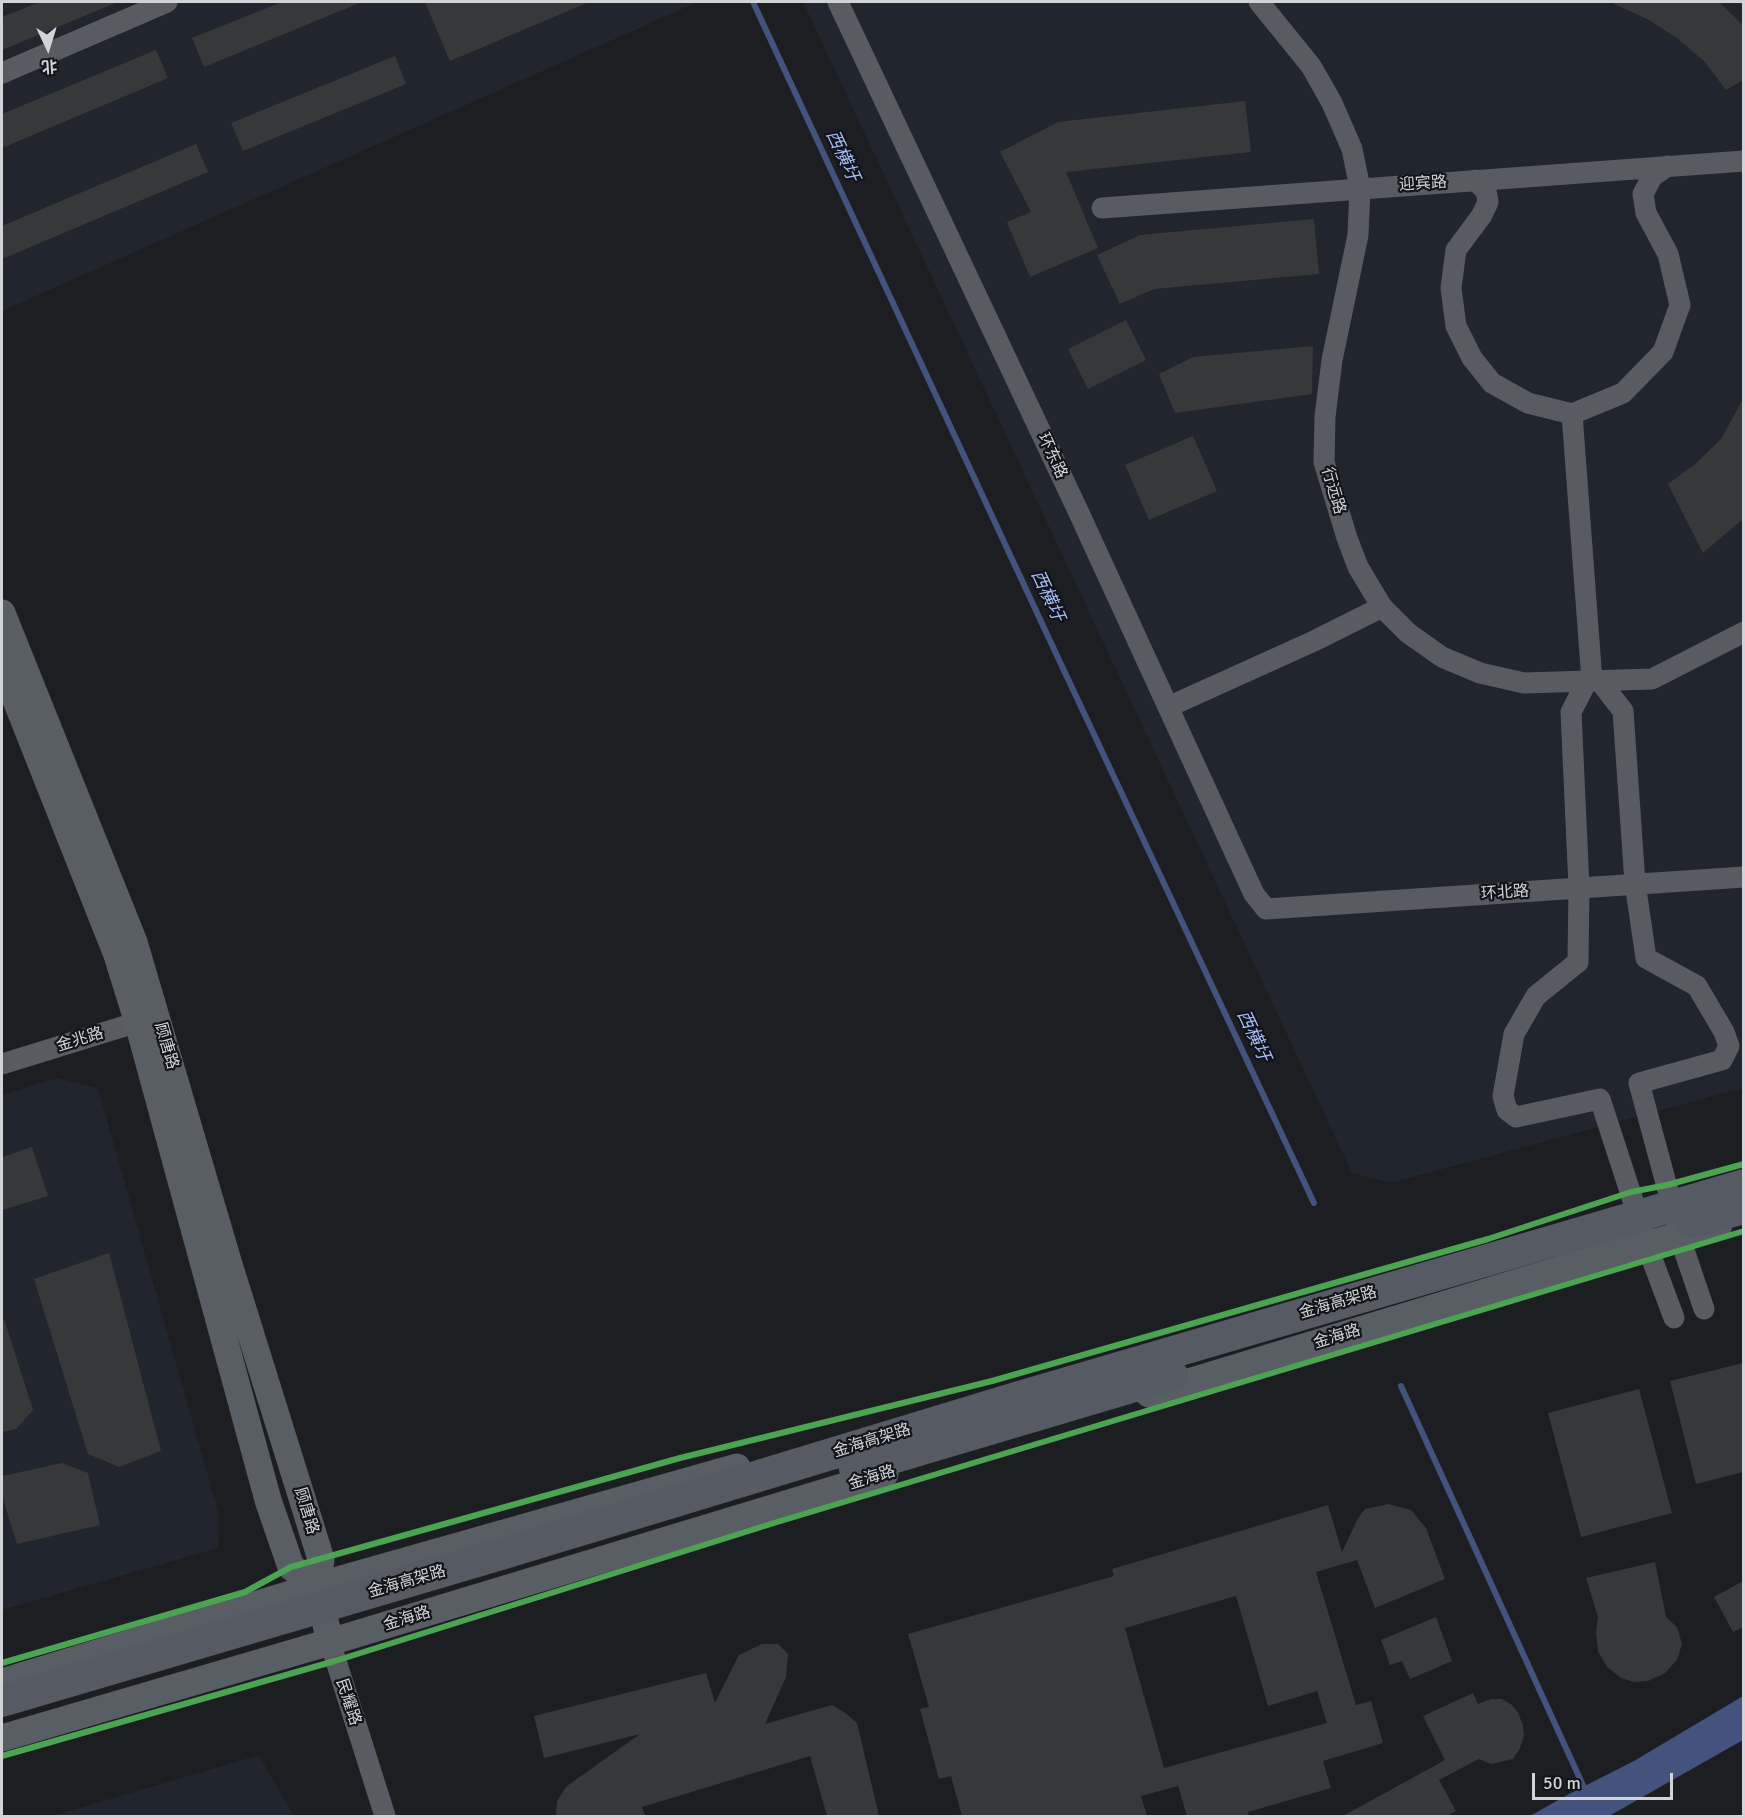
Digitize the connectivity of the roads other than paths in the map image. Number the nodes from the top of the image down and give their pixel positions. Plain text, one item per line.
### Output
1 (167, 2) edge
2 (838, 2) edge
3 (1259, 2) edge
4 (2, 73) edge
5 (1743, 161) edge
6 (1667, 166) junction
7 (1475, 180) junction
8 (1360, 188) junction
9 (1102, 208) dead end
10 (1572, 414) junction
11 (1382, 607) junction
12 (2, 613) edge
13 (1743, 632) edge
14 (2, 665) edge
15 (1593, 681) junction
16 (1168, 707) junction
17 (1743, 877) edge
18 (1635, 883) junction
19 (1579, 887) junction
20 (1266, 909) joint
21 (147, 1019) junction
22 (2, 1064) edge
23 (1743, 1176) edge
24 (1743, 1185) edge
25 (1670, 1197) junction
26 (1636, 1207) junction
27 (1743, 1208) edge
28 (1743, 1219) edge
29 (1681, 1236) junction
30 (1648, 1244) junction
31 (1704, 1309) dead end
32 (1674, 1318) dead end
33 (317, 1586) junction
34 (330, 1642) junction
35 (2, 1682) edge
36 (2, 1701) edge
37 (2, 1718) edge
38 (2, 1738) edge
39 (385, 1816) edge

1 - 4 street
2 - 16 street, 环东路
3 - 8 street, 行远路
5 - 6 street, 迎宾路
6 - 7 street, 迎宾路
6 - 10 street
7 - 8 street, 迎宾路
7 - 10 street
8 - 9 street, 迎宾路
8 - 11 street, 行远路
10 - 15 street
11 - 15 street, 行远路
11 - 16 street
12 - 21 main road, 顾唐路
13 - 15 street, 行远路
14 - 21 main road, 顾唐路
15 - 18 street
15 - 19 street
16 - 20 street, 环东路
17 - 18 street, 环北路
18 - 19 street, 环北路
18 - 25 street
19 - 20 street, 环北路
19 - 26 street
21 - 22 street, 金兆路
21 - 33 main road, 顾唐路
23 - 25 main road
24 - 36 highway, 金海高架路, bridge
25 - 26 main road
25 - 29 street
26 - 30 street
26 - 33 main road
27 - 37 highway, 金海高架路, bridge
28 - 29 main road, 金海路
29 - 30 main road, 金海路
29 - 31 street
30 - 32 street
30 - 34 main road, 金海路
33 - 34 main road, 民耀路
33 - 35 main road
34 - 38 main road, 金海路
34 - 39 street, 民耀路

